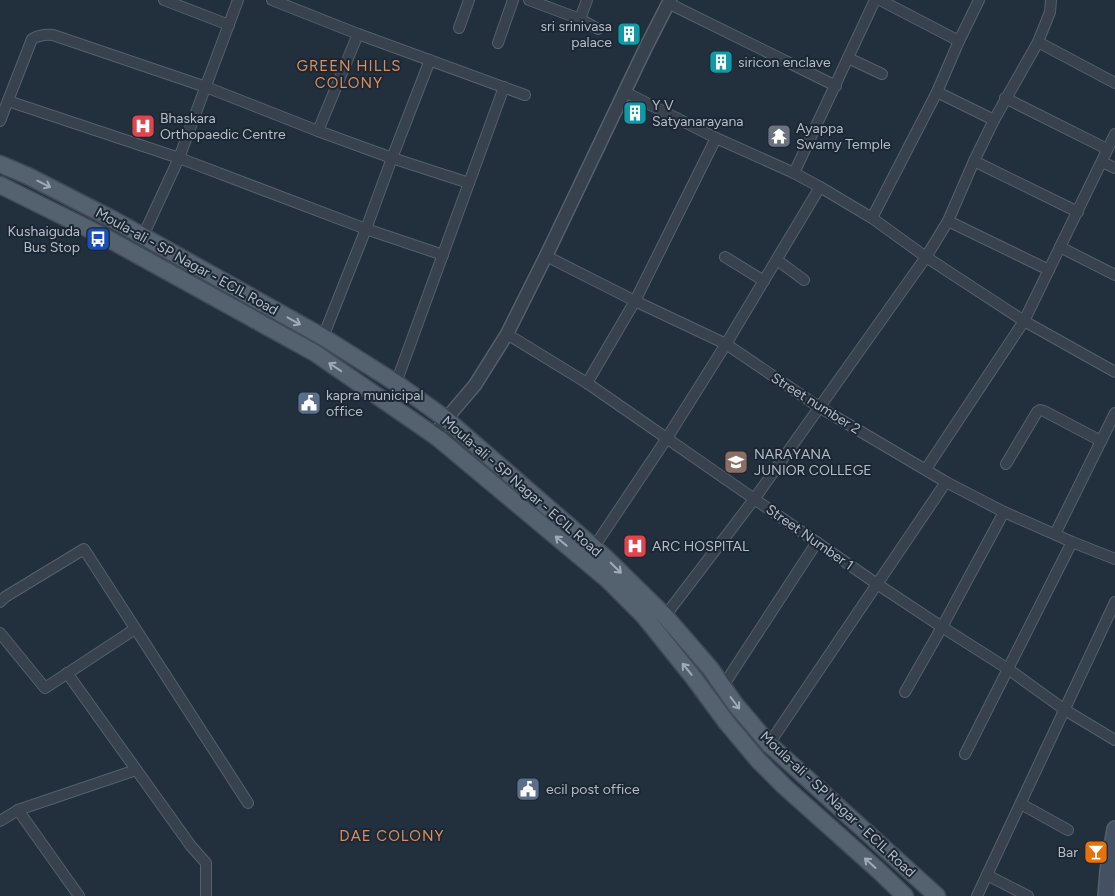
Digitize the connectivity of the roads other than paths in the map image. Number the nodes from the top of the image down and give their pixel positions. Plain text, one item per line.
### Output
1 (164, 0) edge
2 (238, 0) edge
3 (272, 0) edge
4 (469, 0) edge
5 (513, 0) edge
6 (529, 0) edge
7 (587, 0) edge
8 (875, 0) edge
9 (880, 0) edge
10 (978, 0) edge
11 (1051, 0) edge
12 (669, 2) edge
13 (580, 19) junction
14 (230, 25) junction
15 (459, 28) dead end
16 (598, 29) dead end
17 (358, 34) junction
18 (959, 41) junction
19 (1038, 42) junction
20 (498, 43) dead end
21 (848, 58) junction
22 (430, 60) junction
23 (882, 74) dead end
24 (1115, 83) edge
25 (836, 86) junction
26 (206, 87) junction
27 (504, 87) junction
28 (624, 92) junction
29 (937, 92) junction
30 (525, 95) dead end
31 (1005, 98) junction
32 (8, 101) junction
33 (0, 120) edge
34 (994, 120) junction
35 (318, 131) junction
36 (1115, 134) edge
37 (716, 138) junction
38 (1107, 150) junction
39 (179, 158) junction
40 (392, 158) junction
41 (974, 161) junction
42 (1102, 162) junction
43 (0, 164) edge
44 (1115, 168) edge
45 (794, 172) junction
46 (470, 183) junction
47 (0, 185) edge
48 (820, 187) junction
49 (1078, 212) junction
50 (872, 218) junction
51 (948, 221) junction
52 (366, 229) junction
53 (143, 236) junction
54 (1060, 247) junction
55 (443, 255) junction
56 (546, 256) junction
57 (926, 257) junction
58 (725, 258) dead end
59 (776, 260) junction
60 (1048, 270) junction
61 (1115, 275) edge
62 (804, 280) dead end
63 (764, 281) junction
64 (635, 301) junction
65 (1024, 321) junction
66 (507, 334) junction
67 (323, 337) junction
68 (726, 344) junction
69 (1115, 372) edge
70 (396, 383) junction
71 (588, 383) junction
72 (819, 407) junction
73 (1115, 413) edge
74 (446, 419) junction
75 (435, 435) junction
76 (667, 438) junction
77 (1101, 441) junction
78 (1006, 464) dead end
79 (926, 469) junction
80 (946, 482) junction
81 (754, 498) junction
82 (1004, 512) junction
83 (1055, 534) junction
84 (817, 542) junction
85 (1072, 542) junction
86 (594, 547) junction
87 (1115, 559) edge
88 (877, 584) junction
89 (0, 602) edge
90 (1115, 602) edge
91 (665, 616) junction
92 (942, 628) junction
93 (135, 629) junction
94 (0, 633) edge
95 (1008, 669) junction
96 (67, 673) junction
97 (723, 686) junction
98 (904, 692) dead end
99 (1065, 710) junction
100 (1115, 740) edge
101 (769, 744) junction
102 (966, 754) dead end
103 (136, 770) junction
104 (248, 803) dead end
105 (1021, 804) junction
106 (18, 810) junction
107 (0, 821) edge
108 (1115, 829) edge
109 (1068, 830) dead end
110 (988, 875) junction
111 (79, 896) edge
112 (206, 896) edge
113 (905, 896) edge
114 (937, 896) edge
115 (977, 896) edge
116 (1028, 896) edge
117 (1106, 896) edge

1 - 14 street
2 - 14 street
3 - 17 street
4 - 15 street
5 - 20 street
6 - 13 street
7 - 13 street
8 - 21 street
9 - 18 street
10 - 18 street
11 - 19 street
12 - 25 street
12 - 28 street
13 - 16 street
14 - 26 street
17 - 22 street
17 - 35 street
18 - 29 street
19 - 24 street
19 - 31 street
21 - 23 street
21 - 25 street
22 - 27 street
22 - 40 street
25 - 45 street
26 - 32 street
26 - 35 street
26 - 39 street
27 - 30 street
27 - 46 street
28 - 37 street
28 - 56 street
29 - 34 street
29 - 50 street
31 - 34 street
31 - 38 street
32 - 33 street
32 - 39 street
34 - 41 street
35 - 40 street
36 - 38 street
37 - 45 street
37 - 64 street
38 - 42 street
39 - 52 street
39 - 53 street
40 - 46 street
40 - 52 street
41 - 49 street
41 - 51 street
42 - 44 street
42 - 49 street
43 -> 53 main road, Moula-ali - SP Nagar - ECIL Road
45 - 48 street
46 - 55 street
75 -> 47 main road, Moula-ali - SP Nagar - ECIL Road
48 - 50 street
48 - 59 street
49 - 54 street
50 - 57 street
51 - 57 street
51 - 60 street
52 - 55 street
52 - 67 street
53 -> 67 main road, Moula-ali - SP Nagar - ECIL Road
54 - 60 street
54 - 61 street
55 - 70 street
56 - 64 street, Street number 2
56 - 66 street
57 - 65 street
57 - 72 street
58 - 63 street
59 - 62 street
59 - 63 street
60 - 65 street
63 - 68 street
64 - 68 street, Street number 2
64 - 71 street
65 - 69 street
65 - 79 street
66 - 71 street, Street Number 1
66 - 74 street
67 - 70 main road, Moula-ali - SP Nagar - ECIL Road
68 - 72 street, Street number 2
68 - 76 street
70 - 74 main road, Moula-ali - SP Nagar - ECIL Road
71 - 76 street, Street Number 1
72 - 79 street, Street number 2
72 - 81 street
73 - 77 street
74 - 75 street
74 - 86 main road, Moula-ali - SP Nagar - ECIL Road
113 -> 75 main road, Moula-ali - SP Nagar - ECIL Road
76 - 81 street, Street Number 1
76 - 86 street
77 - 78 street
77 - 83 street
79 - 80 street, Street number 2
80 - 82 street, Street number 2
80 - 88 street
81 - 84 street, Street Number 1
81 - 91 street
82 - 83 street, Street number 2
82 - 92 street
83 - 85 street, Street number 2
84 - 88 street, Street Number 1
84 - 97 street
85 - 87 street, Street number 2
85 - 95 street
86 -> 91 main road, Moula-ali - SP Nagar - ECIL Road
88 - 92 street, Street Number 1
88 - 101 street
89 - 93 street
90 - 99 street
91 - 97 main road, Moula-ali - SP Nagar - ECIL Road
92 - 95 street, Street Number 1
92 - 98 street
93 - 96 street
93 - 104 street
94 - 96 street
95 - 99 street, Street Number 1
95 - 102 street
96 - 103 street
97 -> 101 main road, Moula-ali - SP Nagar - ECIL Road
99 - 100 street, Street Number 1
99 - 105 street
101 - 114 main road, Moula-ali - SP Nagar - ECIL Road
103 - 106 street
103 - 112 street
105 - 109 street
105 - 110 street
106 - 107 street
106 - 111 street
108 - 117 main road
110 - 115 street
110 - 116 street

